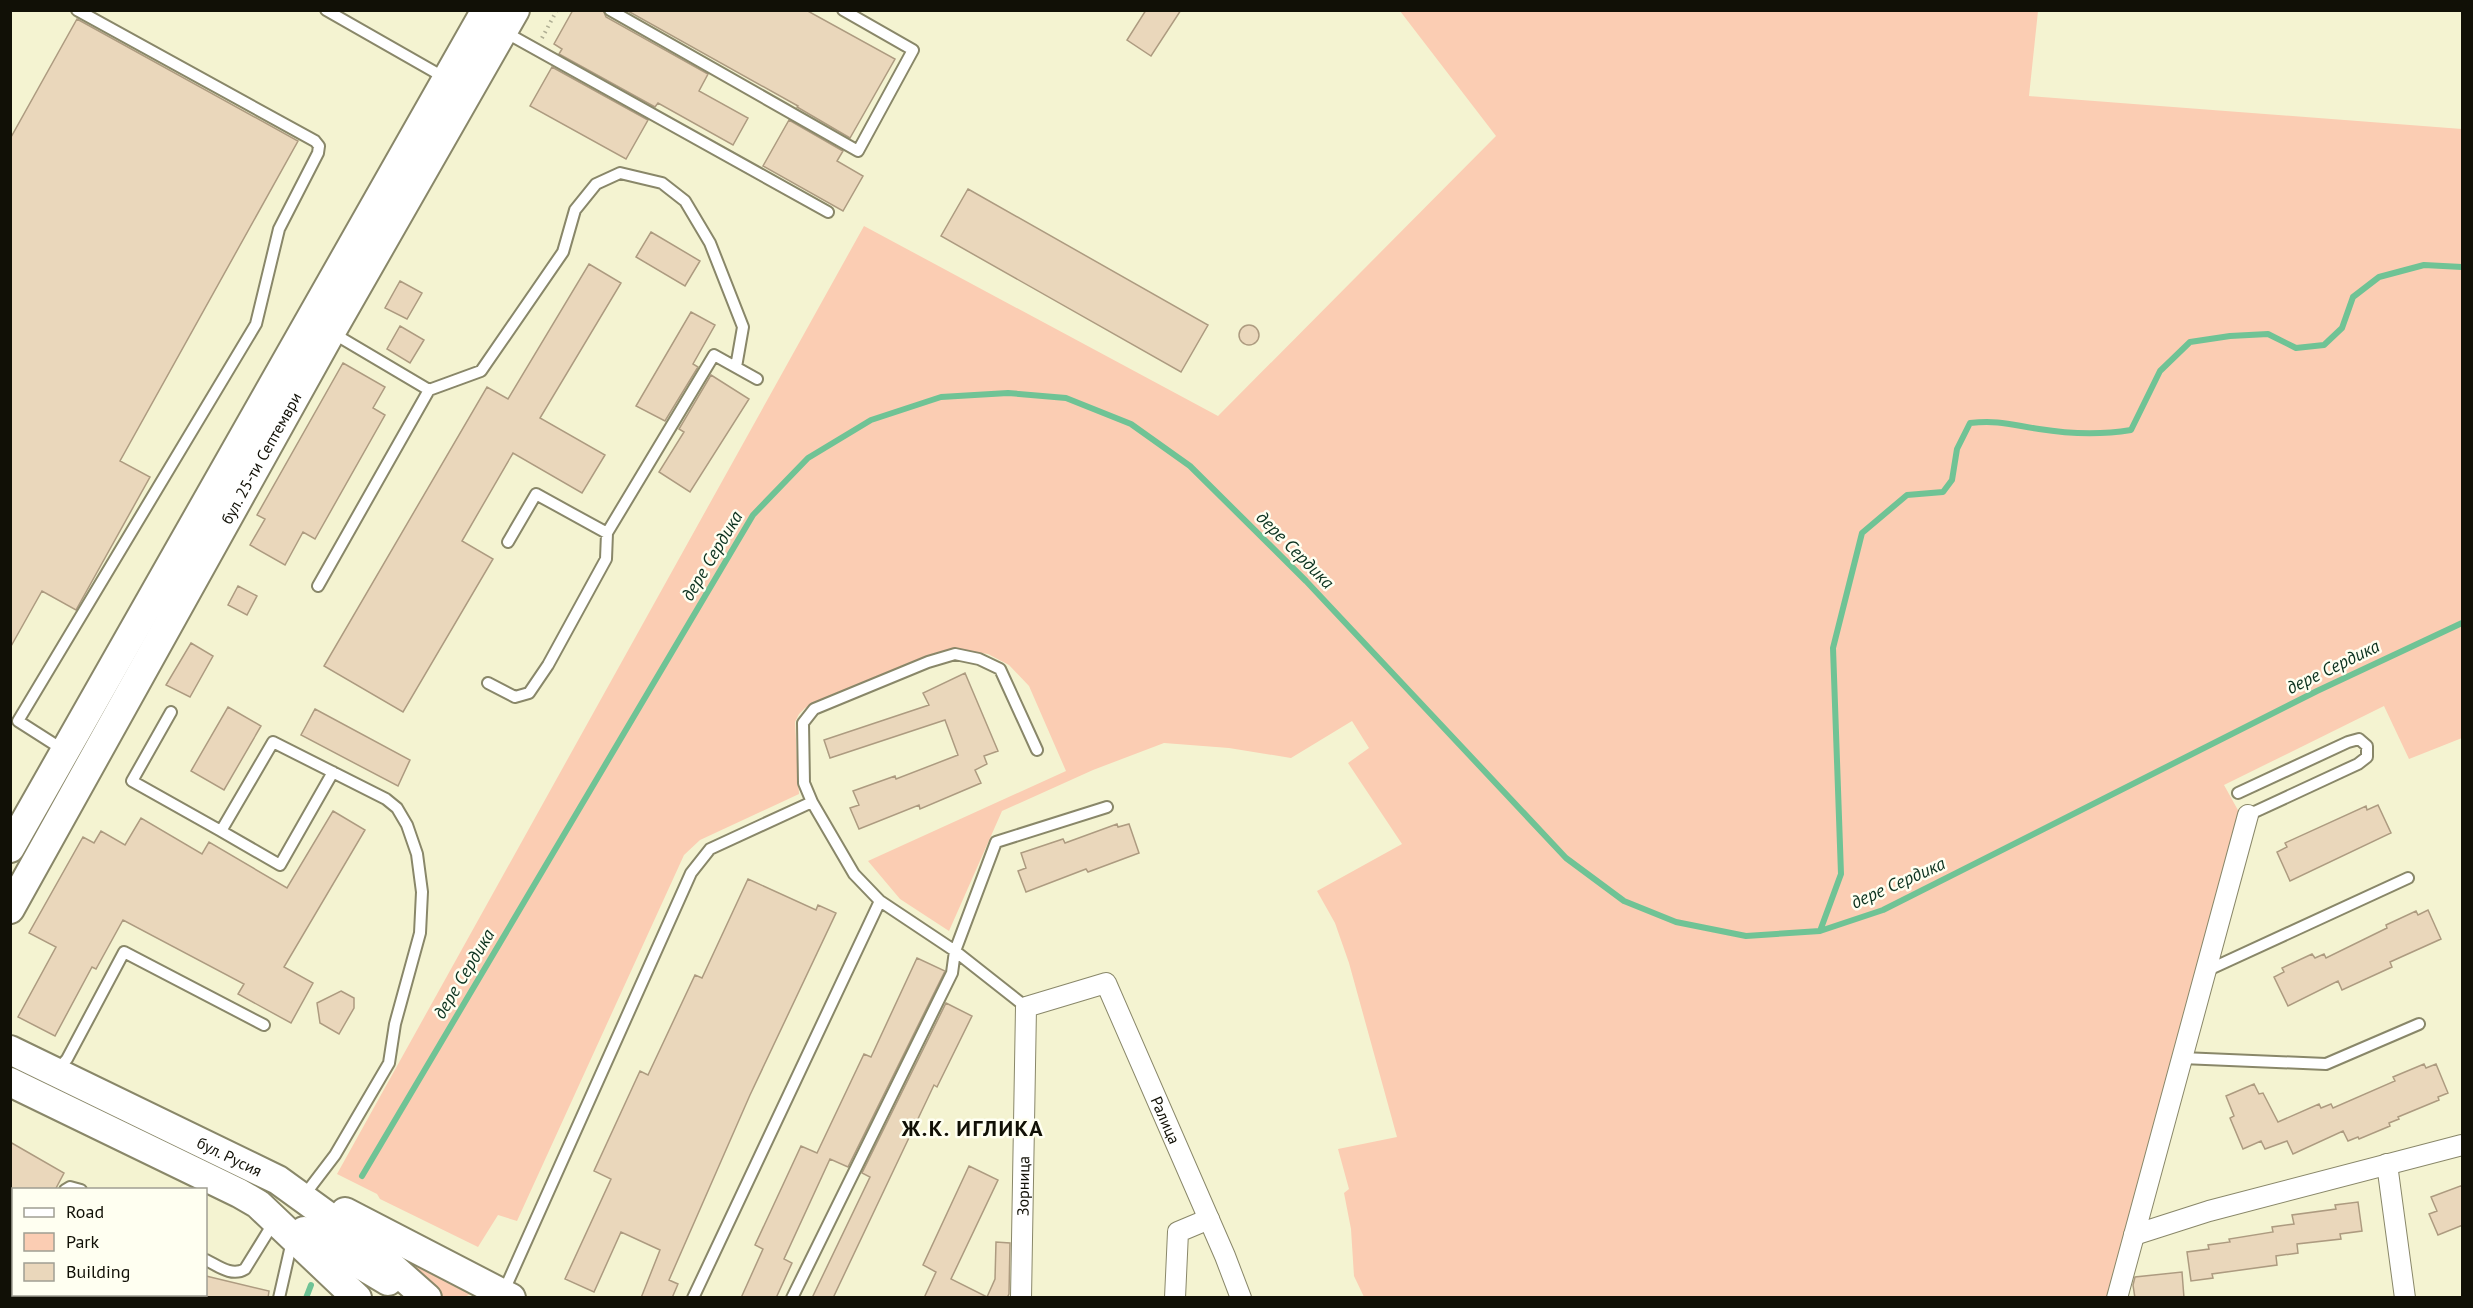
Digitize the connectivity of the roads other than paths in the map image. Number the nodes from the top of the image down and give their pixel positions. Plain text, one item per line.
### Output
1 (77, 10) edge
2 (326, 10) edge
3 (610, 10) edge
4 (843, 10) edge
5 (501, 17) edge
6 (448, 79) junction
7 (828, 212) dead end
8 (331, 332) junction
9 (736, 367) junction
10 (757, 380) dead end
11 (429, 390) junction
12 (607, 533) junction
13 (508, 542) dead end
14 (318, 586) dead end
15 (488, 683) dead end
16 (171, 712) dead end
17 (1037, 750) dead end
18 (66, 751) junction
19 (333, 772) junction
20 (2238, 793) dead end
21 (812, 802) junction
22 (1107, 807) dead end
23 (2248, 815) joint
24 (221, 831) junction
25 (12, 841) edge
26 (42, 853) junction
27 (19, 875) edge
28 (2408, 878) dead end
29 (880, 901) junction
30 (10, 909) edge
31 (955, 951) junction
32 (2206, 971) junction
33 (1026, 1007) junction
34 (2420, 1024) dead end
35 (264, 1025) dead end
36 (10, 1050) edge
37 (2182, 1058) junction
38 (55, 1072) junction
39 (10, 1082) edge
40 (2463, 1146) edge
41 (2387, 1164) junction
42 (278, 1180) junction
43 (306, 1193) junction
44 (1209, 1218) junction
45 (276, 1219) junction
46 (2134, 1235) junction
47 (207, 1260) edge
48 (507, 1295) edge
49 (279, 1298) edge
50 (357, 1298) edge
51 (414, 1298) edge
52 (427, 1298) edge
53 (693, 1298) edge
54 (792, 1298) edge
55 (1021, 1298) edge
56 (1175, 1298) edge
57 (1241, 1298) edge
58 (2117, 1298) edge
59 (2405, 1298) edge

1 - 18 lane
2 - 6 lane
3 - 4 lane
5 - 6 main road, бул. 25-ти Септември
5 - 7 lane
5 - 8 main road, бул. 25-ти Септември
6 - 18 main road, бул. 25-ти Септември
8 - 11 lane
8 - 26 main road, бул. 25-ти Септември
9 - 10 lane
9 - 11 lane
9 - 12 lane
11 - 14 lane
12 - 13 lane
12 - 15 lane
16 - 24 lane
17 - 21 lane
18 - 25 main road, бул. 25-ти Септември
19 - 24 lane
19 - 24 lane
19 - 43 lane
20 - 23 lane
21 - 29 lane
21 - 48 lane
22 - 31 lane
23 - 32 street
25 - 26 street
26 - 27 main road, бул. 25-ти Септември
27 - 30 main road, бул. 25-ти Септември
28 - 32 lane
29 - 31 lane
29 - 53 lane
31 - 33 lane
31 - 54 lane
32 - 37 street
33 - 44 street, Ралица
33 - 55 street, Зорница
34 - 37 lane
35 - 38 lane
36 - 38 main road, бул. Русия
37 - 46 street
38 - 42 main road, бул. Русия
39 - 45 main road, бул. Русия
40 - 41 street
41 - 46 street
41 - 59 street
42 - 43 main road
42 - 52 main road, бул. Русия
43 - 48 main road
44 - 56 street
44 - 57 street, Ралица
45 - 47 lane
45 - 49 lane
45 - 50 main road, бул. Русия
45 - 51 main road
46 - 58 street

